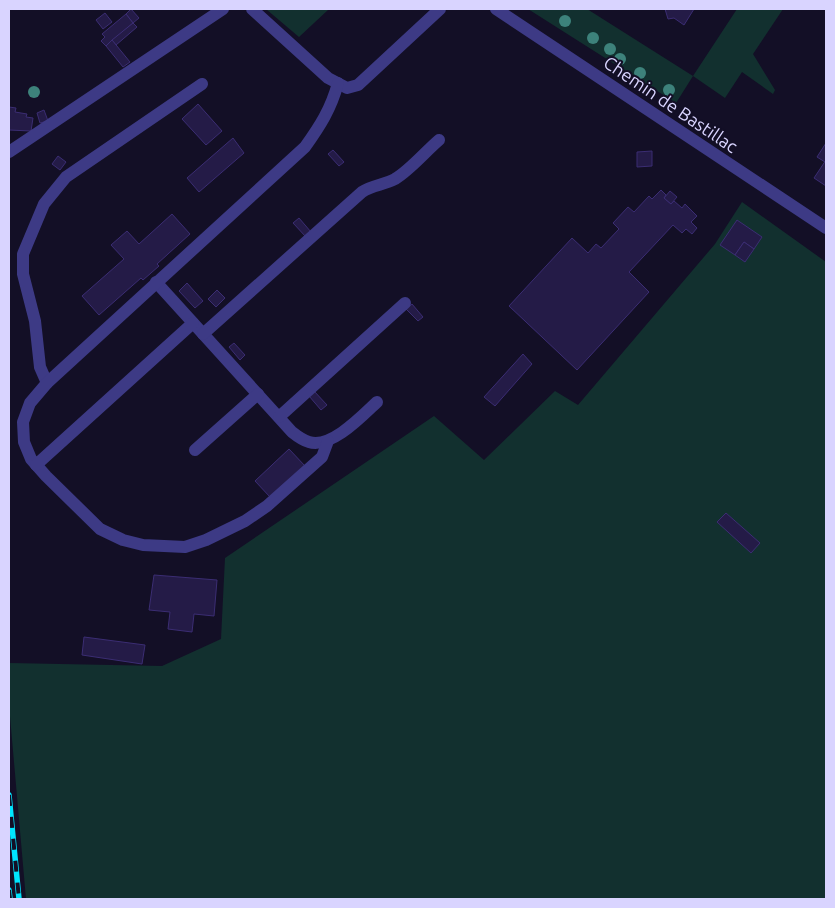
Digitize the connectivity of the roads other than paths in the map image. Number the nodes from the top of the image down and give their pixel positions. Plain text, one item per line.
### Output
1 (223, 9) edge
2 (252, 9) edge
3 (440, 9) edge
4 (496, 9) edge
5 (202, 84) dead end
6 (338, 84) junction
7 (439, 140) dead end
8 (9, 152) edge
9 (826, 228) edge
10 (156, 282) junction
11 (405, 303) dead end
12 (193, 323) junction
13 (203, 334) junction
14 (47, 382) junction
15 (258, 394) junction
16 (377, 402) dead end
17 (279, 417) junction
18 (328, 441) junction
19 (195, 450) dead end
20 (36, 465) junction

1 - 8 street
2 - 6 street
3 - 6 street
4 - 9 street, Chemin de Bastillac
5 - 14 street
6 - 10 street
7 - 13 street
10 - 12 street
10 - 14 street
11 - 17 street
12 - 13 street
12 - 20 street
13 - 15 street
14 - 20 street
15 - 17 street
15 - 19 street
16 - 18 street
17 - 18 street
18 - 20 street

